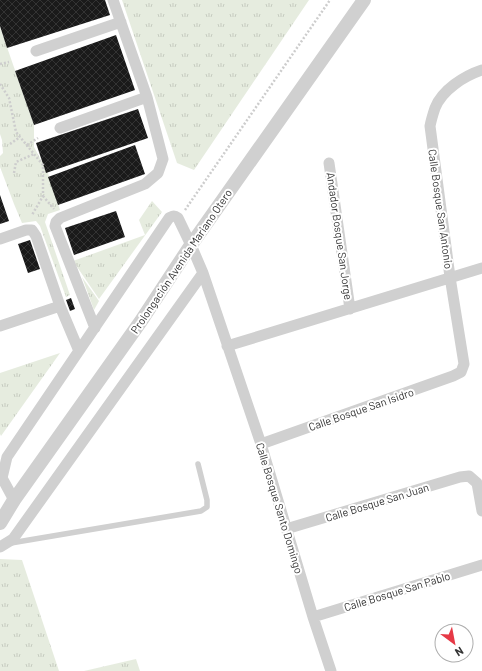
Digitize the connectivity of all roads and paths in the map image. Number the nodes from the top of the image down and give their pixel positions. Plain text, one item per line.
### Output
1 (113, 0) edge
2 (364, 0) edge
3 (121, 22) junction
4 (36, 52) dead end
5 (9, 62) dead end
6 (0, 64) edge
7 (482, 70) edge
8 (0, 84) edge
9 (146, 97) junction
10 (60, 128) dead end
11 (20, 137) junction
12 (38, 138) dead end
13 (10, 144) dead end
14 (27, 145) junction
15 (34, 154) junction
16 (329, 163) dead end
17 (14, 173) dead end
18 (43, 196) junction
19 (56, 211) dead end
20 (32, 215) dead end
21 (0, 238) edge
22 (191, 245) junction
23 (482, 268) edge
24 (203, 273) junction
25 (450, 277) junction
26 (60, 306) junction
27 (350, 309) junction
28 (0, 326) edge
29 (95, 328) junction
30 (228, 346) junction
31 (79, 351) junction
32 (461, 372) joint
33 (261, 444) junction
34 (198, 464) dead end
35 (14, 500) junction
36 (482, 511) edge
37 (0, 523) edge
38 (286, 529) junction
39 (3, 546) edge
40 (482, 565) edge
41 (313, 617) junction
42 (331, 671) edge

1 - 3 street
2 - 22 street, Prolongación Avenida Mariano Otero
3 - 4 street
3 - 9 street
5 - 6 path
7 - 25 street, Calle Bosque San Antonio
8 - 11 path
9 - 10 street
9 - 29 street
11 - 13 path
11 - 14 path
12 - 14 path
14 - 15 path
15 - 17 path
15 - 18 path
16 - 27 street, Andador Bosque San Jorge
18 - 19 path
18 - 20 path
21 - 26 street
22 - 24 street, Calle Bosque Santo Domingo
22 - 29 street, Calle Bosque Santo Domingo
22 - 35 street, Prolongación Avenida Mariano Otero
23 - 25 street
24 - 30 street, Calle Bosque Santo Domingo
24 - 39 street
25 - 27 street
25 - 32 street, Calle Bosque San Antonio
26 - 28 street
26 - 31 street
27 - 30 street
29 - 31 street
30 - 33 street, Calle Bosque Santo Domingo
31 - 35 street
32 - 33 street, Calle Bosque San Isidro
33 - 38 street, Calle Bosque Santo Domingo
34 - 39 lane
35 - 37 street, Prolongación Avenida Mariano Otero
36 - 38 street, Calle Bosque San Juan
38 - 41 street, Calle Bosque Santo Domingo
40 - 41 street, Calle Bosque San Pablo
41 - 42 street, Calle Bosque Santo Domingo

